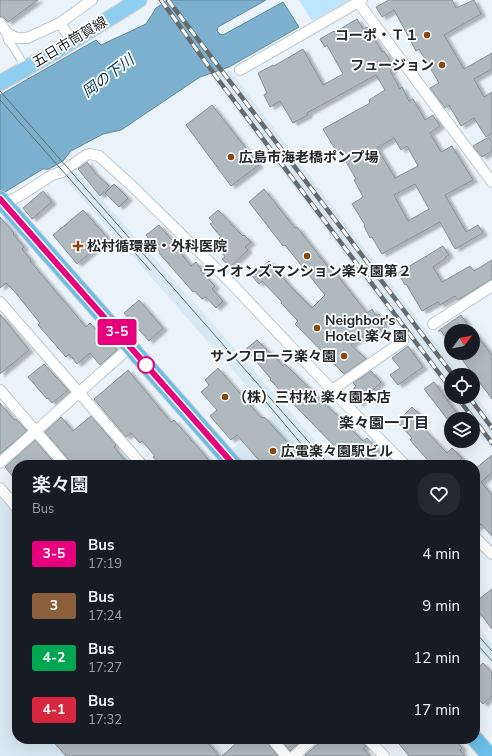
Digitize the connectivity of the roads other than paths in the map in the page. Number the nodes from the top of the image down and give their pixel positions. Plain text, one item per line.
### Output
1 (92, 0) edge
2 (139, 0) edge
3 (360, 1) edge
4 (60, 22) junction
5 (0, 23) edge
6 (9, 38) junction
7 (72, 42) junction
8 (25, 69) junction
9 (240, 70) dead end
10 (0, 83) edge
11 (492, 182) edge
12 (1, 203) edge
13 (492, 286) edge
14 (0, 302) edge
15 (433, 324) dead end
16 (403, 341) dead end
17 (130, 347) junction
18 (0, 390) edge
19 (332, 390) junction
20 (79, 394) junction
21 (35, 431) junction
22 (61, 460) edge
23 (138, 460) edge
24 (230, 460) edge
25 (400, 460) edge
26 (0, 463) edge
27 (0, 488) edge
28 (12, 502) edge
29 (480, 542) edge
30 (492, 554) edge
31 (276, 744) edge
32 (307, 744) edge
33 (373, 744) edge
34 (479, 744) edge
35 (286, 756) edge
36 (294, 756) edge
37 (384, 756) edge
38 (490, 756) edge

1 - 4 street
2 - 7 main road, 五日市筒賀線
3 - 9 street
3 - 11 street
4 - 6 street
4 - 7 street
5 - 6 street
6 - 8 street
7 - 8 main road, 五日市筒賀線
8 - 10 main road, 五日市筒賀線
12 - 17 highway
12 - 19 street
13 - 15 street
14 - 20 street
16 - 19 street
17 - 20 street
17 - 24 highway
18 - 21 street
19 - 25 street
20 - 21 street
20 - 23 street
21 - 22 street
21 - 26 street
27 - 28 street
29 - 30 street
31 - 35 street
32 - 36 street
33 - 37 street
34 - 38 highway

